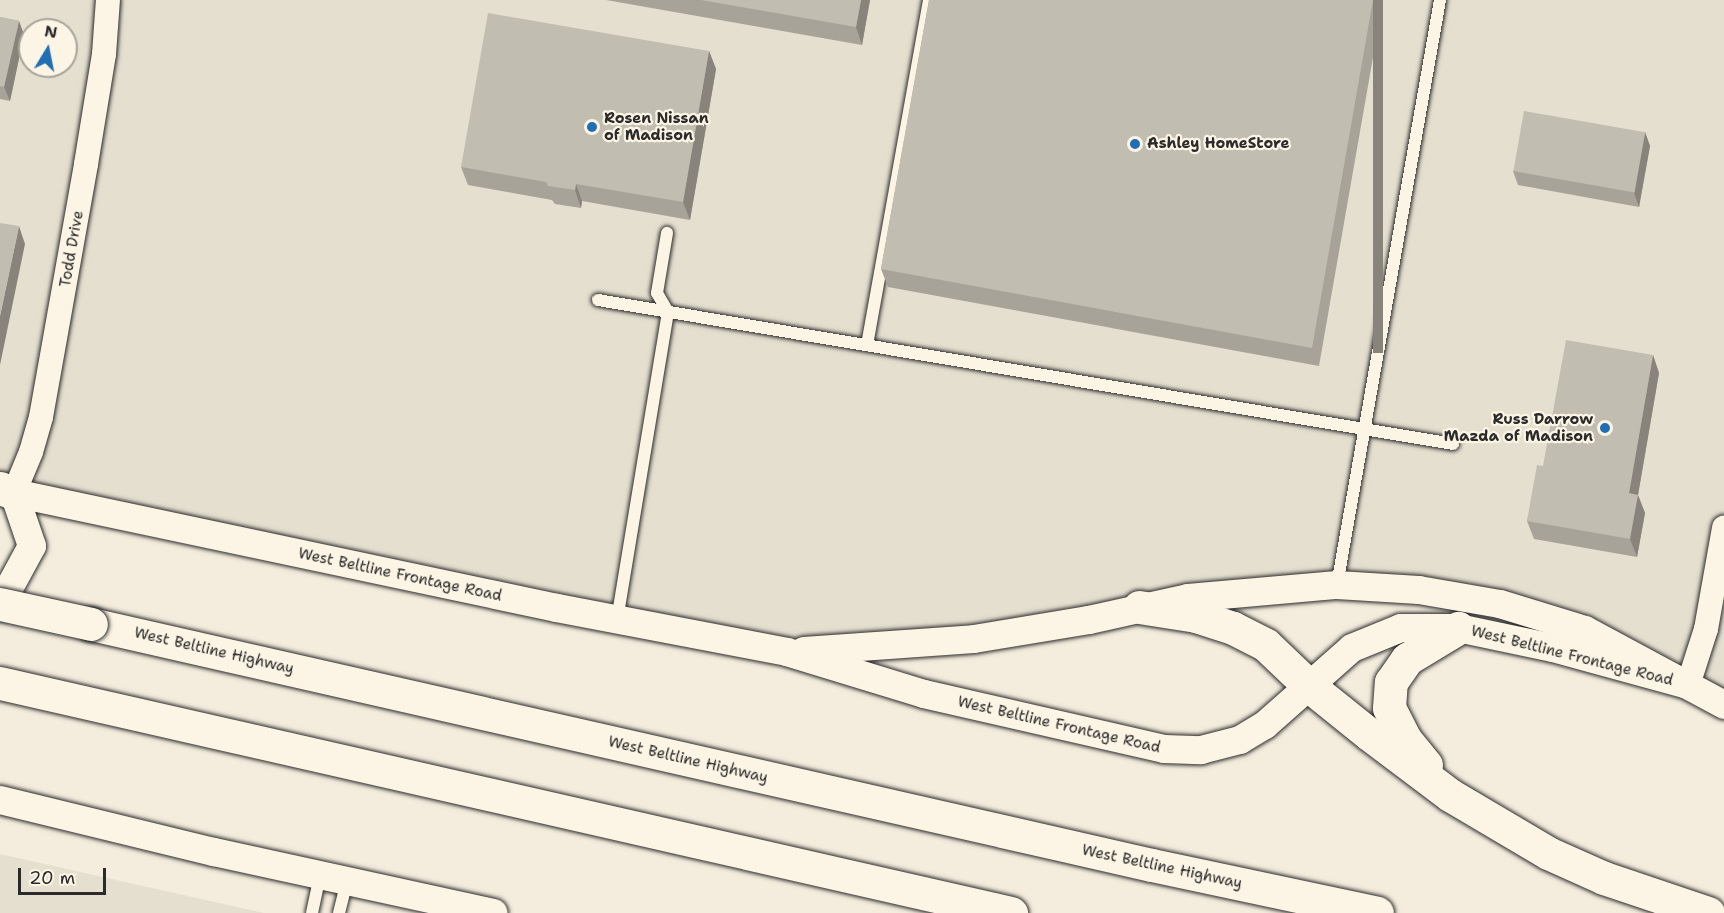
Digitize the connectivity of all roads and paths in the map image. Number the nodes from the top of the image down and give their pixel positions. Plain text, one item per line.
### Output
1 (108, 0) edge
2 (929, 0) edge
3 (1440, 0) edge
4 (667, 233) dead end
5 (598, 300) dead end
6 (668, 312) junction
7 (867, 345) junction
8 (1364, 428) junction
9 (1453, 444) dead end
10 (4, 494) edge
11 (1724, 528) edge
12 (1337, 585) junction
13 (0, 605) edge
14 (1139, 607) junction
15 (617, 620) junction
16 (1458, 628) junction
17 (787, 652) junction
18 (0, 683) edge
19 (1308, 685) junction
20 (1688, 685) junction
21 (1724, 705) edge
22 (1450, 795) junction
23 (0, 800) edge
24 (333, 879) junction
25 (312, 913) edge
26 (339, 913) edge
27 (493, 913) edge
28 (1011, 913) edge
29 (1377, 913) edge
30 (1708, 913) edge

1 - 10 street, Todd Drive
2 - 7 lane
3 - 8 lane
4 - 6 lane
5 - 6 lane
6 - 7 lane
6 - 15 lane
7 - 8 lane
8 - 9 lane
8 - 12 lane
10 - 13 street
10 - 15 street, West Beltline Frontage Road
11 - 20 street
12 - 14 street, West Beltline Frontage Road
12 - 20 street, West Beltline Frontage Road
13 - 29 highway, West Beltline Highway, bridge
14 - 17 street, West Beltline Frontage Road
14 - 19 highway
15 - 17 street, West Beltline Frontage Road
16 - 19 street, West Beltline Frontage Road
16 - 20 street, West Beltline Frontage Road
16 - 22 highway
17 - 19 street, West Beltline Frontage Road
18 - 28 highway
19 - 22 highway
20 - 21 street, West Beltline Frontage Road
22 - 30 highway
23 - 24 street
24 - 25 lane
24 - 26 lane
24 - 27 street

